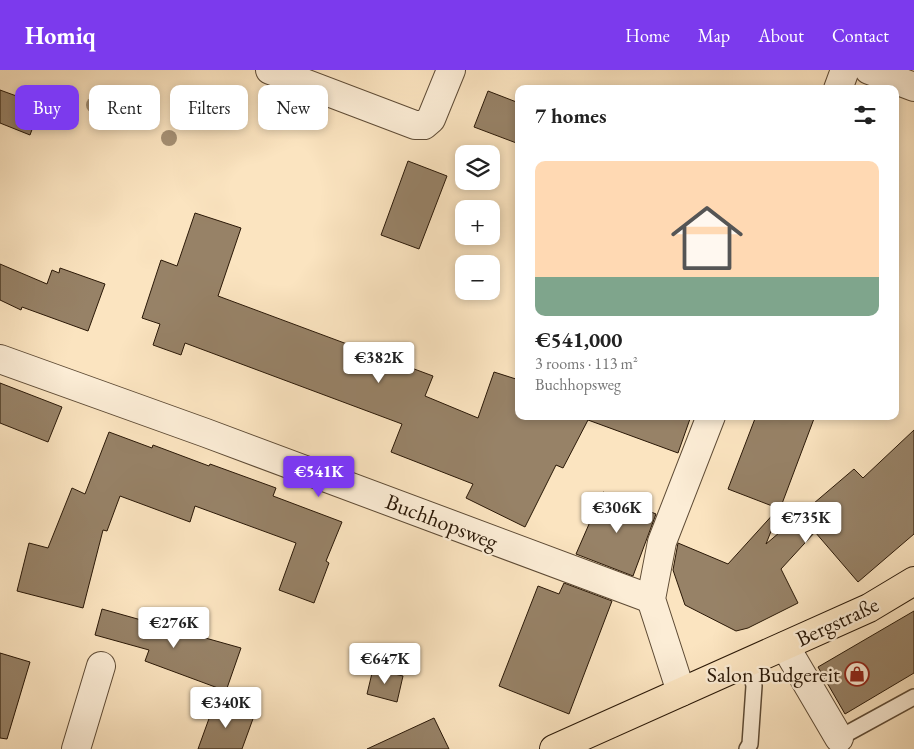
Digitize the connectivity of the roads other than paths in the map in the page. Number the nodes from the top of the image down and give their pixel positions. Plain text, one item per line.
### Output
1 (270, 70) edge
2 (451, 70) edge
3 (845, 70) edge
4 (869, 70) edge
5 (839, 85) edge
6 (914, 86) edge
7 (0, 359) edge
8 (709, 420) edge
9 (914, 581) edge
10 (651, 599) junction
11 (785, 646) junction
12 (749, 662) junction
13 (101, 666) dead end
14 (681, 692) junction
15 (914, 697) edge
16 (839, 738) joint
17 (76, 749) edge
18 (554, 749) edge
19 (747, 749) edge

1 - 2 street
3 - 5 street
4 - 6 street
7 - 10 street, Buchhopsweg
8 - 10 street
9 - 11 main road, Bergstraße
10 - 14 street
11 - 12 main road, Bergstraße
11 - 16 street, Bergstraße
12 - 14 main road, Bergstraße
12 - 19 lane
13 - 17 street
14 - 18 main road, Bergstraße
15 - 16 lane

